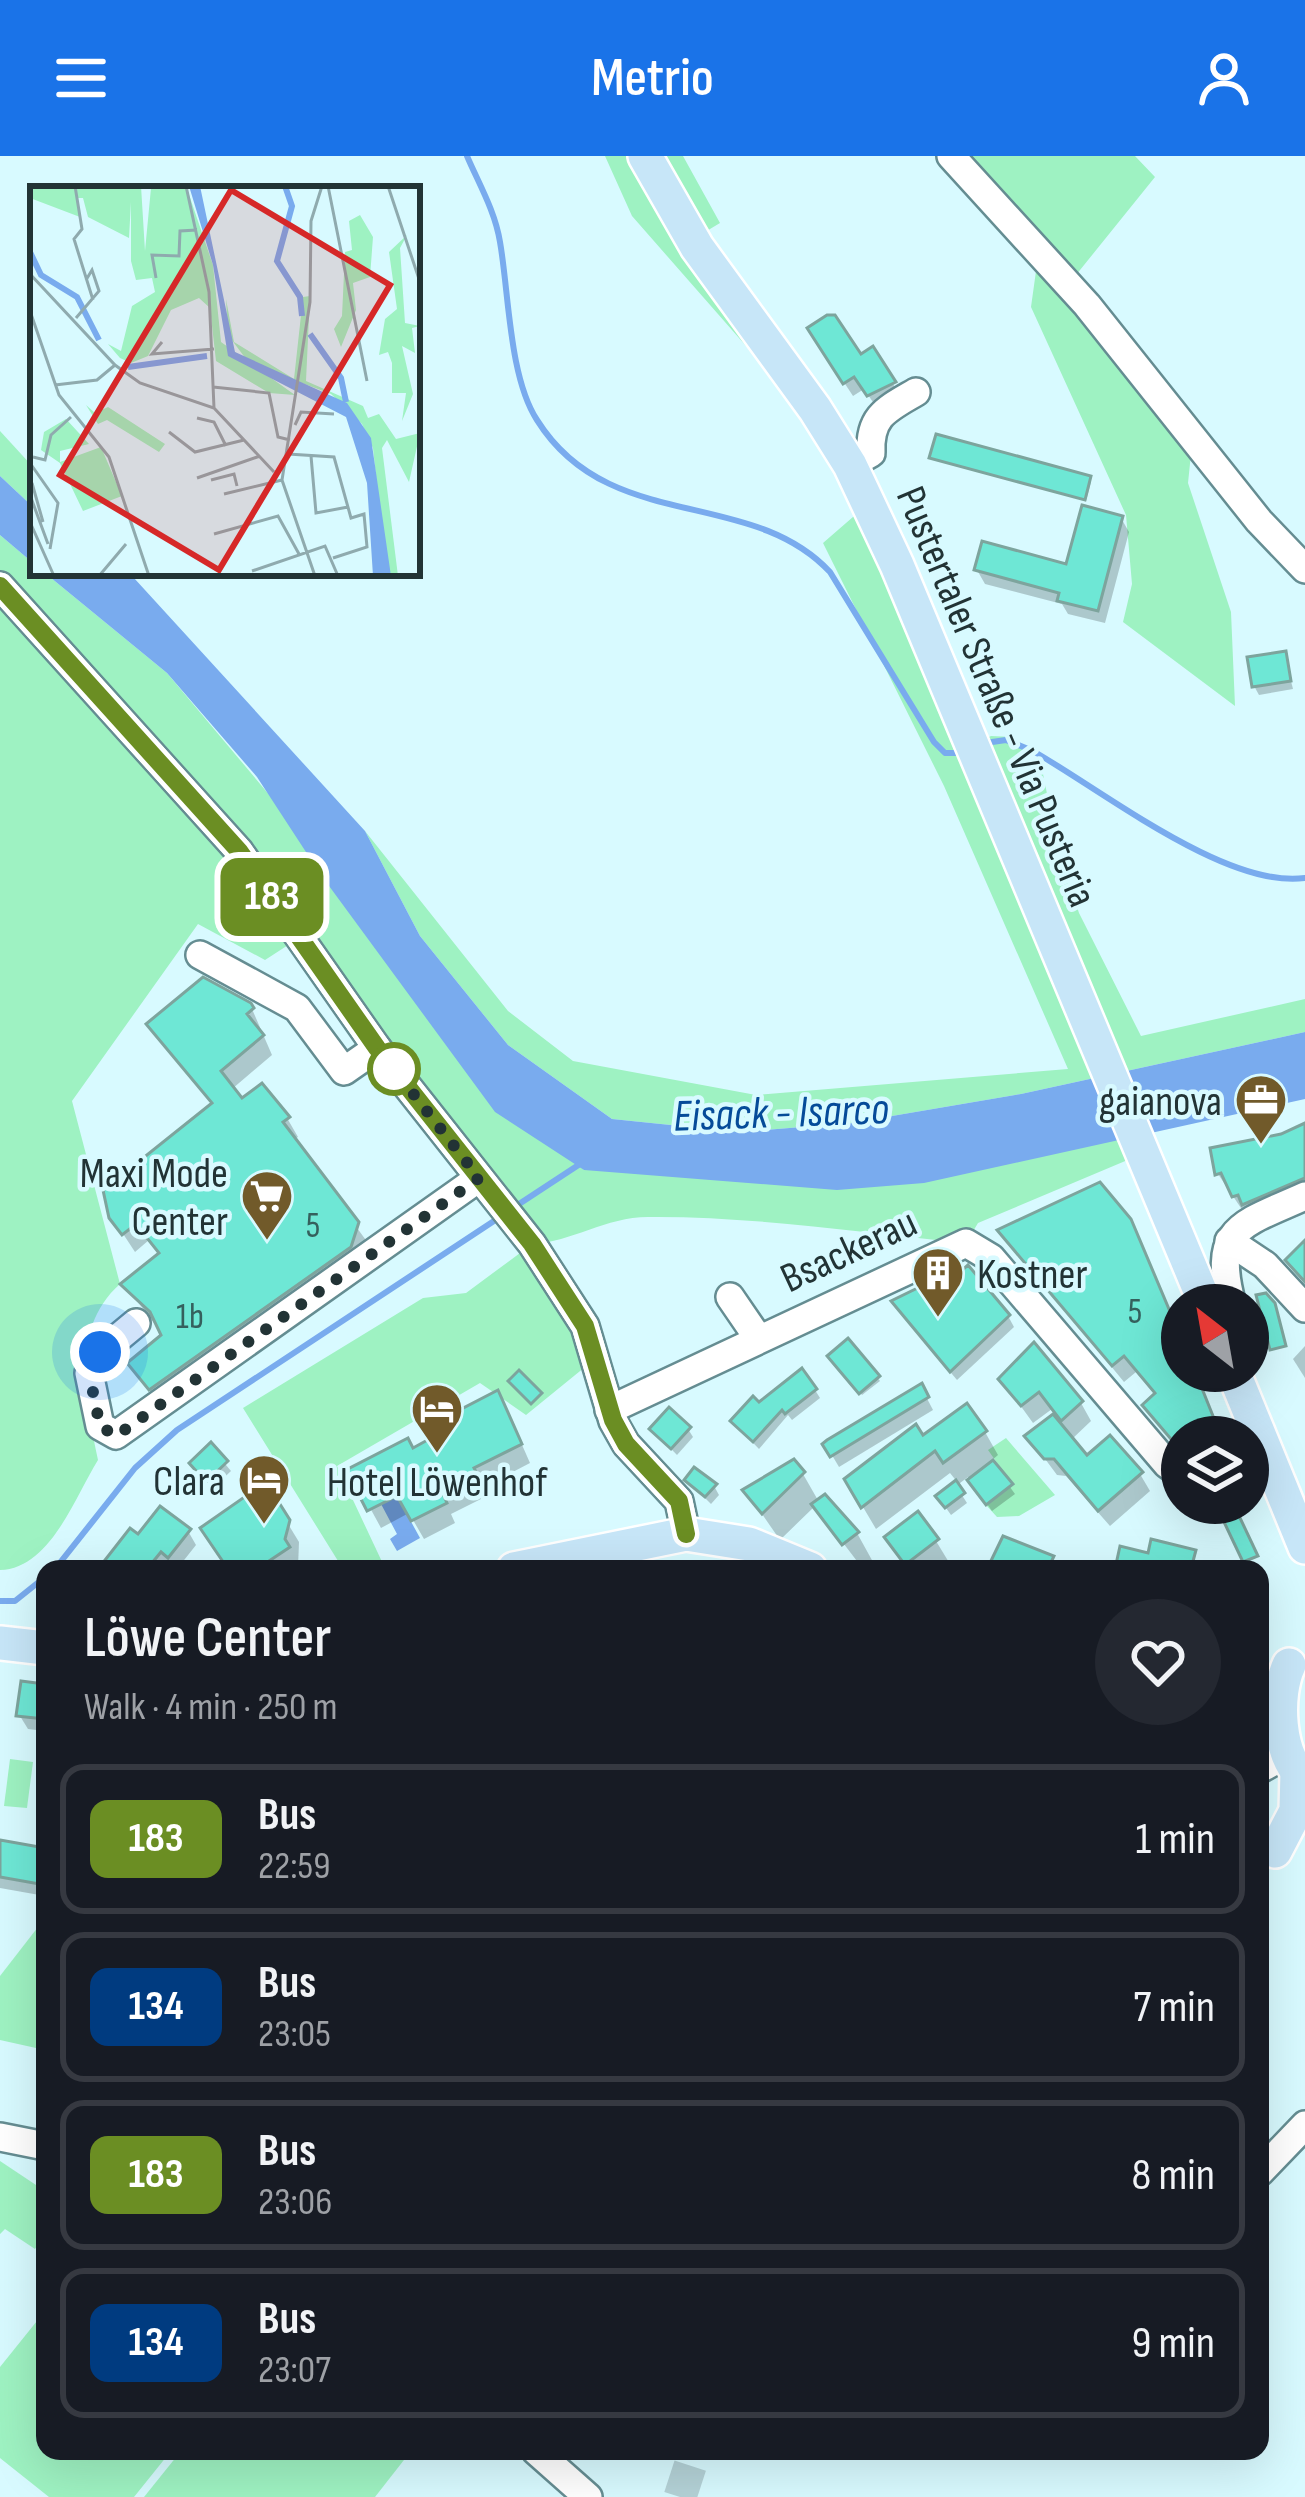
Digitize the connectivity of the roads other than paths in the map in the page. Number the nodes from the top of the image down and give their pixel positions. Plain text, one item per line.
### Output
1 (645, 156) edge
2 (952, 156) edge
3 (916, 392) dead end
4 (850, 464) junction
5 (1305, 569) edge
6 (0, 586) edge
7 (200, 955) dead end
8 (377, 1048) junction
9 (483, 1183) junction
10 (1305, 1196) edge
11 (1229, 1241) junction
12 (1197, 1284) edge
13 (1227, 1284) edge
14 (730, 1297) dead end
15 (1305, 1308) edge
16 (136, 1323) dead end
17 (752, 1342) junction
18 (609, 1410) junction
19 (1161, 1458) edge
20 (1269, 1474) edge
21 (686, 1534) junction
22 (1305, 1547) edge
23 (558, 1560) edge
24 (788, 1560) edge
25 (0, 1642) edge
26 (36, 1647) edge
27 (1292, 1659) edge
28 (1271, 1700) edge
29 (1287, 1768) edge
30 (1305, 1831) edge
31 (1269, 1854) edge
32 (1269, 1855) edge
33 (1305, 2125) edge
34 (0, 2138) edge
35 (36, 2144) edge
36 (1269, 2163) edge
37 (546, 2460) edge
38 (589, 2497) edge

1 - 4 main road, Pustertaler Straße - Via Pusteria
2 - 5 street
3 - 4 street
4 - 12 main road, Pustertaler Straße - Via Pusteria
6 - 8 street
7 - 8 street
8 - 9 street
9 - 16 street
9 - 18 street
10 - 11 street
11 - 13 street
11 - 15 street
14 - 17 street
17 - 18 street, Bsackerau
17 - 19 street, Bsackerau
18 - 21 street
20 - 22 main road
21 - 23 main road
21 - 24 main road
25 - 26 main road
27 - 28 main road
28 - 29 main road
29 - 31 main road
30 - 32 main road
33 - 36 street
34 - 35 street
37 - 38 street

